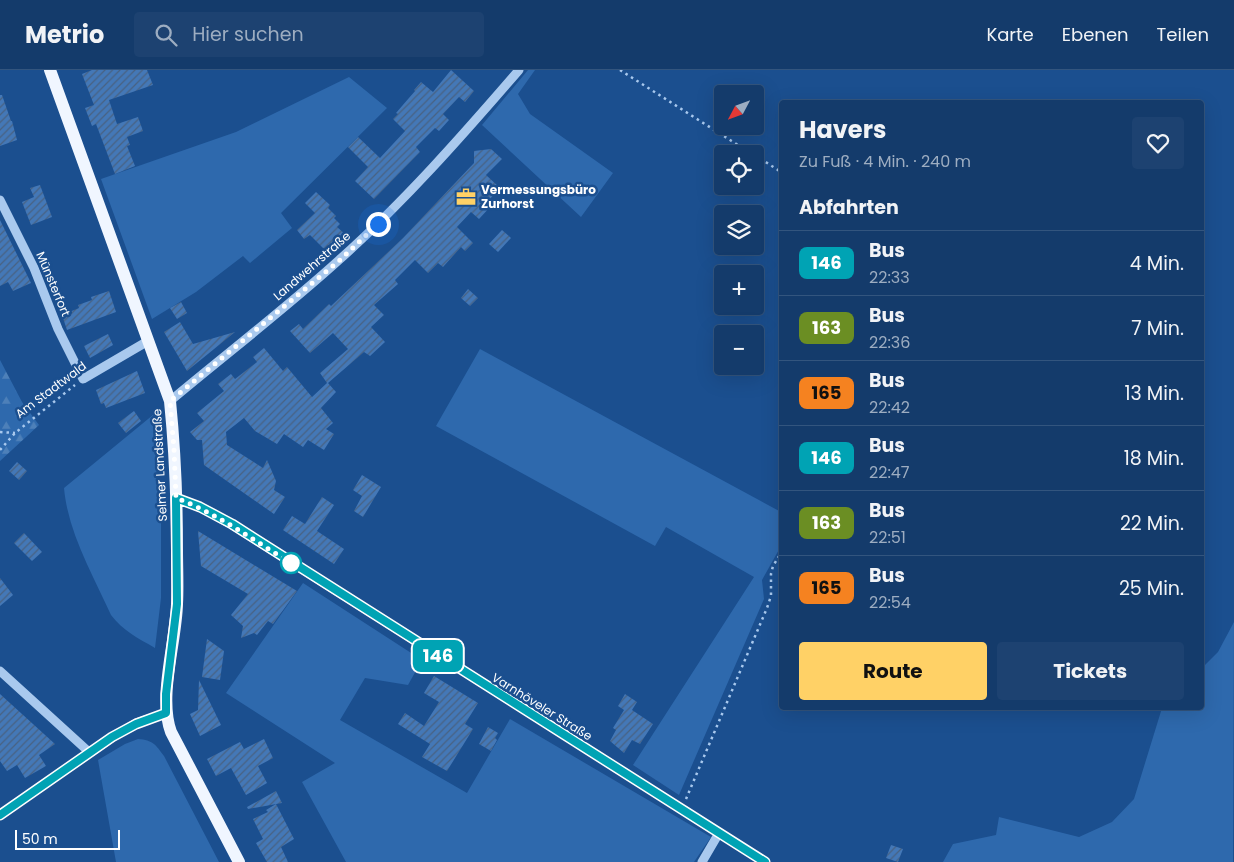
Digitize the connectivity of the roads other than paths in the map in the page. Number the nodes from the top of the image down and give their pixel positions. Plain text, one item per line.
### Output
1 (50, 70) edge
2 (519, 70) edge
3 (0, 200) edge
4 (148, 342) junction
5 (83, 378) joint
6 (170, 401) junction
7 (176, 498) junction
8 (0, 671) edge
9 (166, 713) junction
10 (89, 752) junction
11 (0, 815) edge
12 (719, 833) junction
13 (239, 862) edge
14 (702, 862) edge
15 (765, 862) edge

1 - 4 main road, Selmer Landstraße
2 - 6 street, Landwehrstraße
3 - 5 street, Münsterfort
4 - 5 street, Am Stadtwald
4 - 6 main road, Selmer Landstraße
6 - 7 main road, Selmer Landstraße
7 - 9 main road, Selmer Landstraße
7 - 12 street, Varnhöveler Straße
8 - 10 street
9 - 10 street
9 - 13 main road, Selmer Landstraße
10 - 11 street
12 - 14 street
12 - 15 street, Varnhöveler Straße

